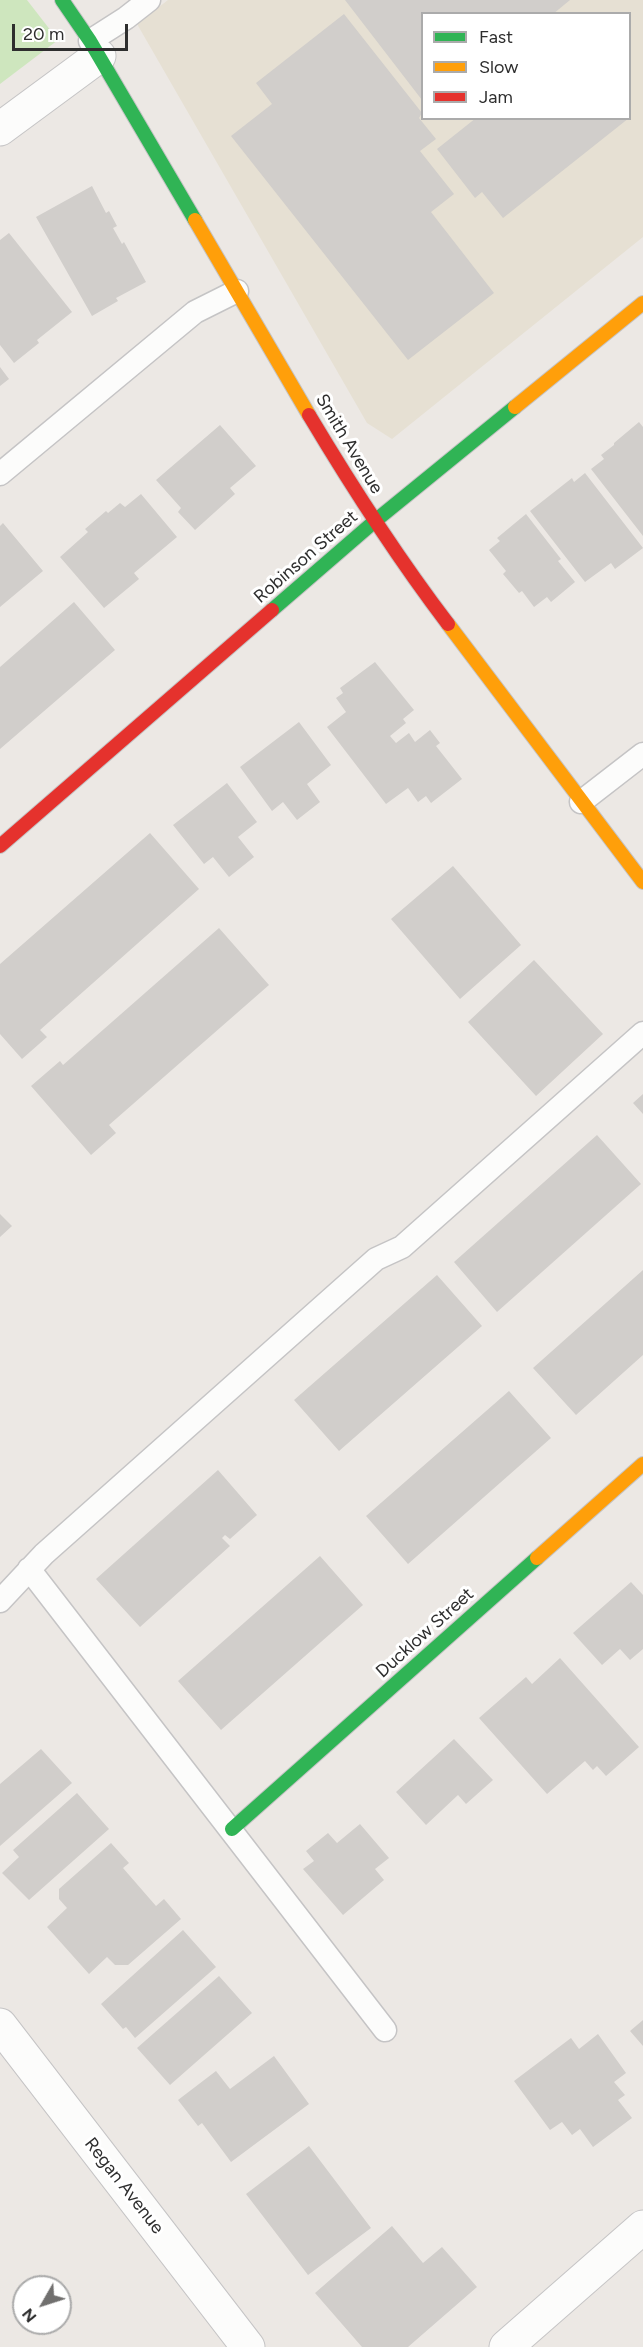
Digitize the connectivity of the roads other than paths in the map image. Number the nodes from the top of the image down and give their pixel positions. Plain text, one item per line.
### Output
1 (63, 0) edge
2 (149, 0) edge
3 (94, 48) junction
4 (0, 129) edge
5 (237, 291) junction
6 (643, 303) edge
7 (0, 474) edge
8 (375, 521) junction
9 (643, 754) edge
10 (580, 802) junction
11 (0, 846) edge
12 (643, 882) edge
13 (643, 1033) edge
14 (643, 1464) edge
15 (29, 1569) junction
16 (4, 1588) edge
17 (232, 1829) junction
18 (0, 2025) edge
19 (385, 2030) dead end
20 (643, 2228) edge
21 (249, 2347) edge
22 (506, 2347) edge

1 - 3 street, Smith Avenue
2 - 3 lane
3 - 4 street
3 - 5 street, Smith Avenue
5 - 7 lane
5 - 8 street, Smith Avenue
6 - 8 street, Robinson Street
8 - 10 street, Smith Avenue
8 - 11 street, Robinson Street
9 - 10 lane
10 - 12 street, Smith Avenue
13 - 15 lane
14 - 17 street, Ducklow Street
15 - 16 lane
15 - 17 lane
17 - 19 lane
18 - 21 street, Regan Avenue
20 - 22 street

